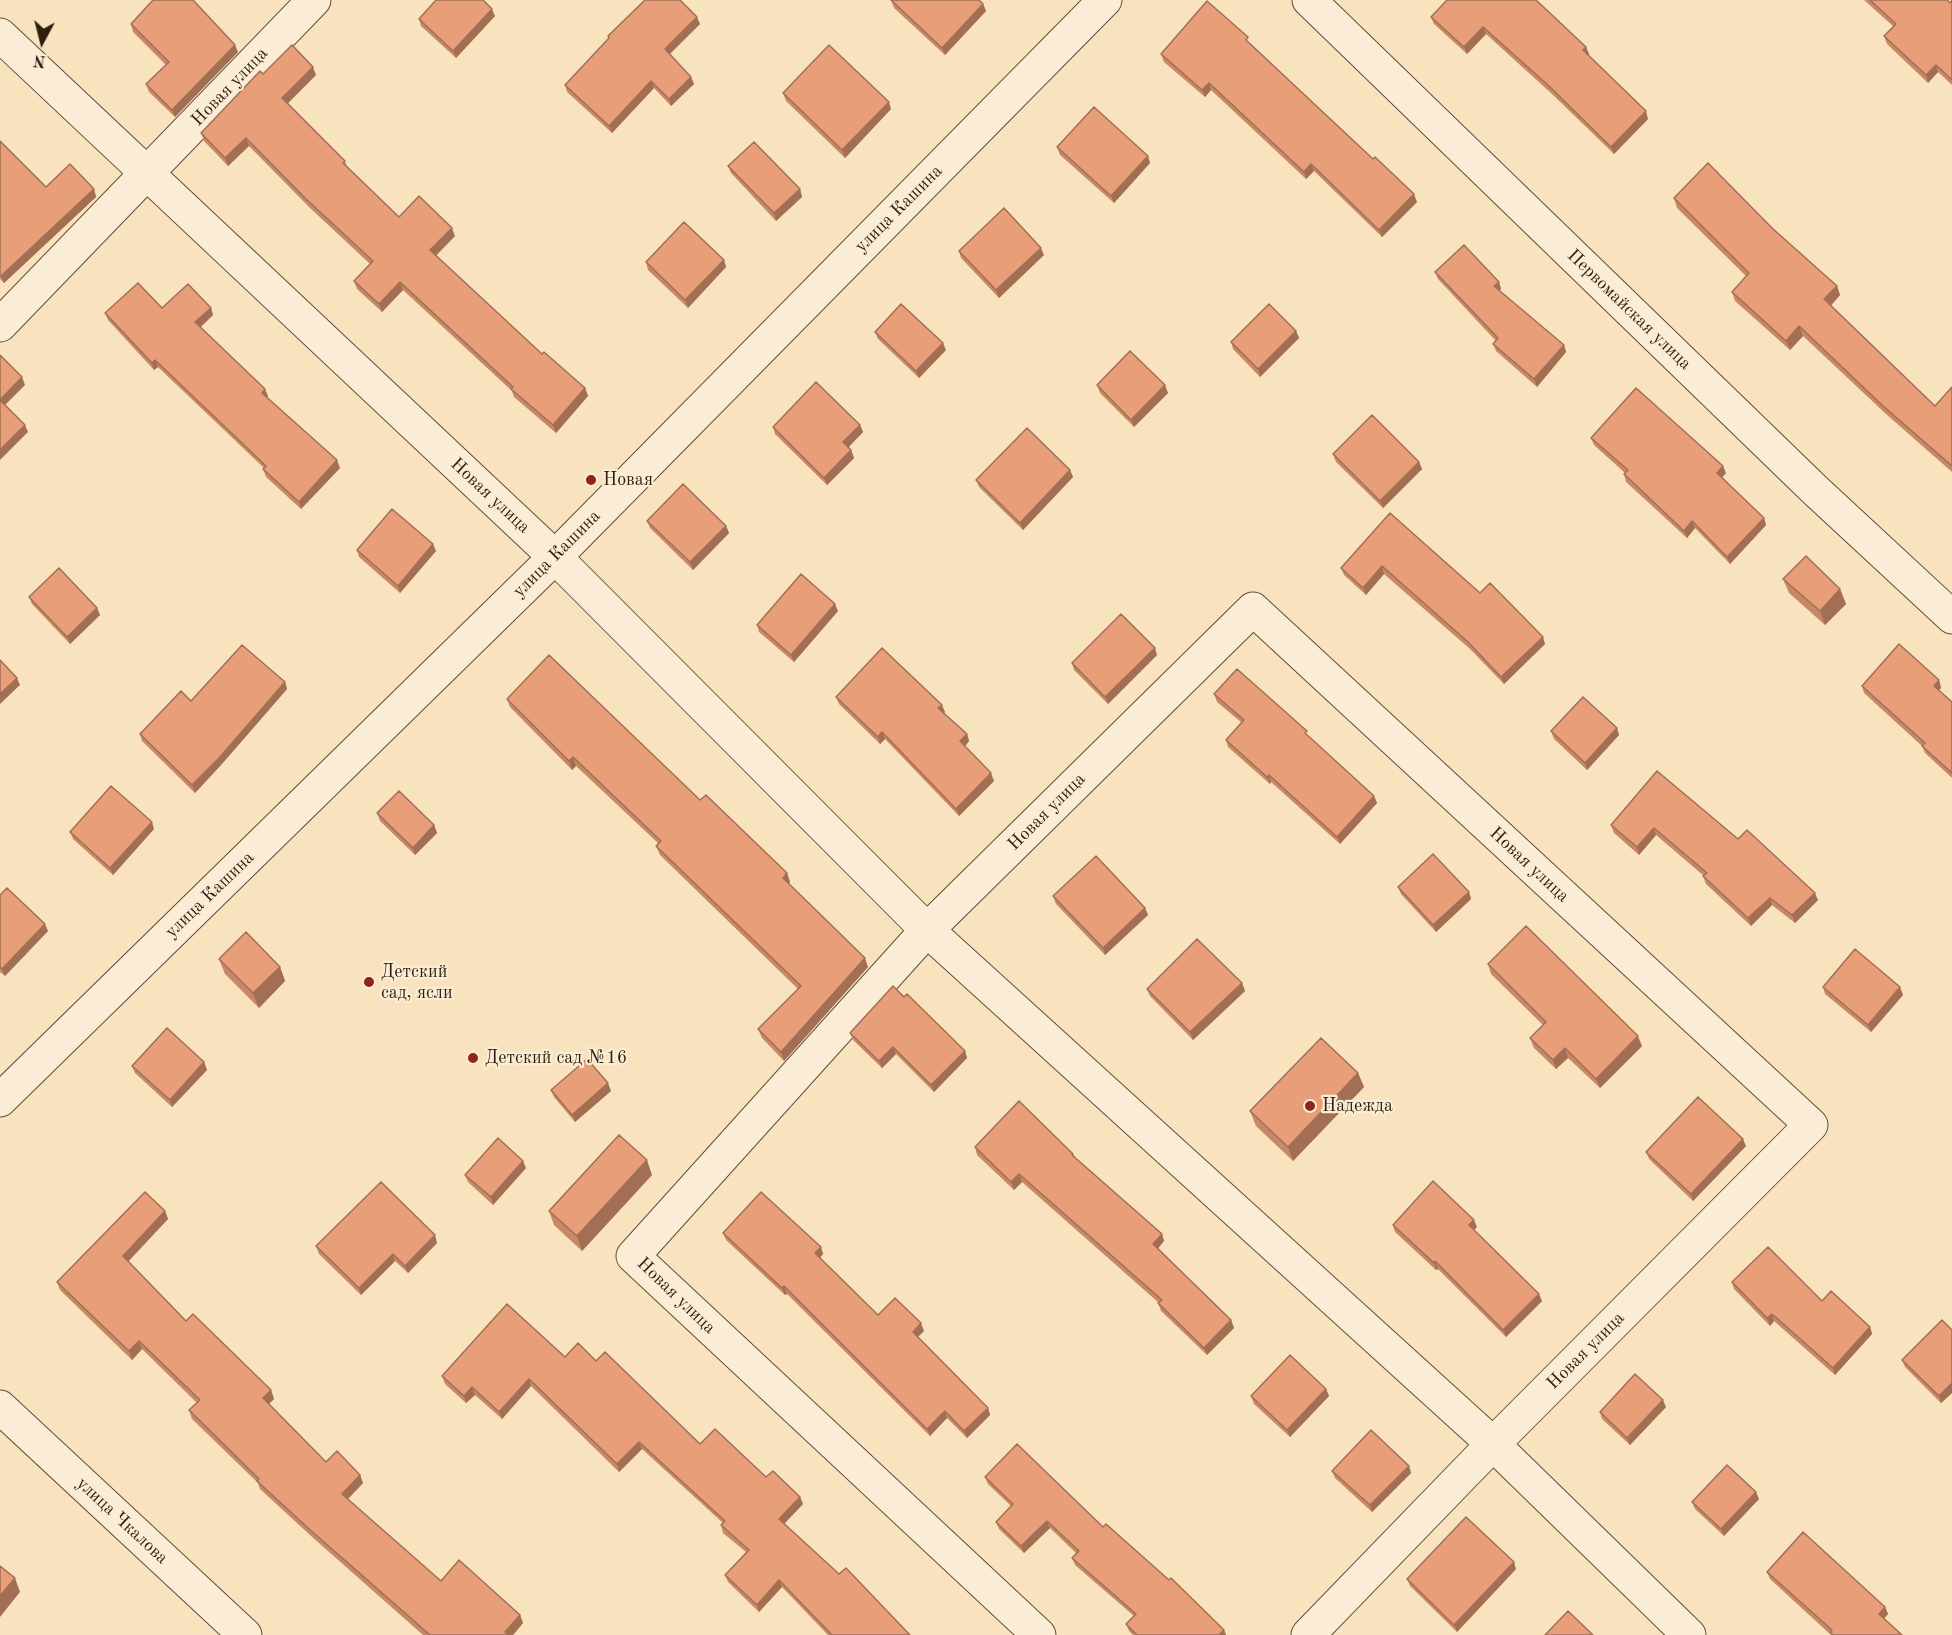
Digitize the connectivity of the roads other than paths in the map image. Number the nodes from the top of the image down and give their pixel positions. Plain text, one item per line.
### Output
1 (314, 0) edge
2 (1105, 0) edge
3 (1309, 0) edge
4 (0, 35) edge
5 (146, 174) junction
6 (0, 325) edge
7 (555, 557) junction
8 (1952, 617) edge
9 (927, 930) junction
10 (0, 1100) edge
11 (0, 1407) edge
12 (1493, 1444) junction
13 (245, 1635) edge
14 (1039, 1635) edge
15 (1308, 1635) edge
16 (1689, 1635) edge

1 - 5 street, Новая улица
2 - 7 street, улица Кашина
3 - 8 street, Первомайская улица
4 - 5 street, Новая улица
5 - 6 street, Новая улица
5 - 7 street, Новая улица
7 - 9 street, Новая улица
7 - 10 street, улица Кашина
9 - 12 street, Новая улица
9 - 12 street, Новая улица
9 - 14 street, Новая улица
11 - 13 street, улица Чкалова
12 - 15 street, Новая улица
12 - 16 street, Новая улица

